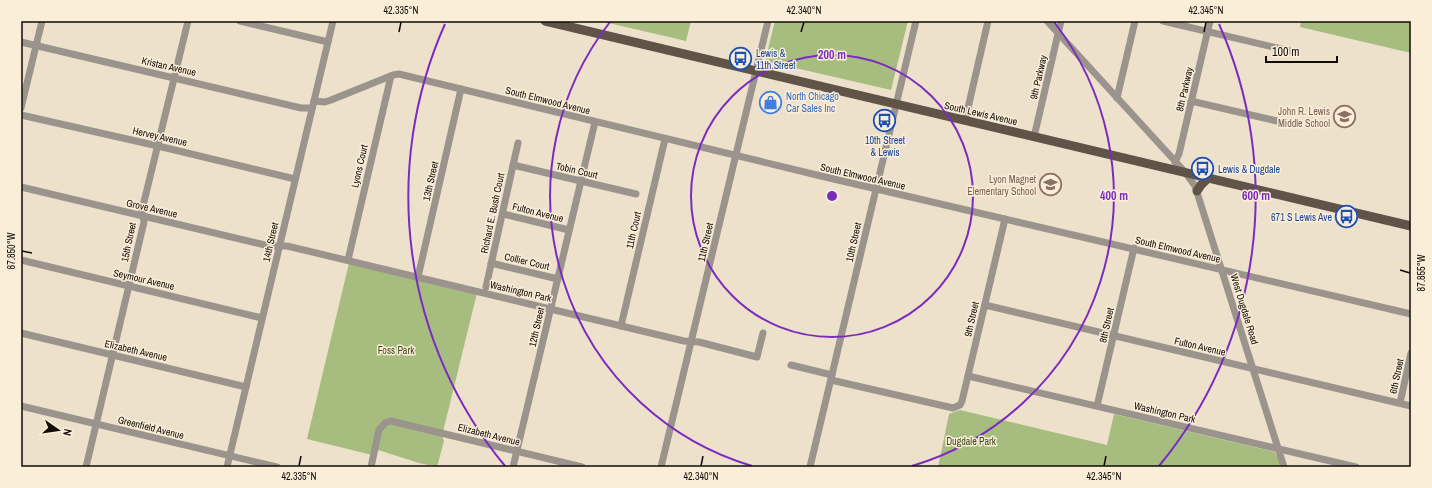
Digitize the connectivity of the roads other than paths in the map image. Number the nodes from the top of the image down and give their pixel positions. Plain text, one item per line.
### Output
1 (42, 21) edge
2 (188, 21) edge
3 (240, 21) edge
4 (333, 21) edge
5 (545, 21) edge
6 (768, 21) edge
7 (916, 21) edge
8 (988, 21) edge
9 (1047, 21) edge
10 (1061, 21) edge
11 (1135, 21) edge
12 (1163, 21) edge
13 (1210, 21) edge
14 (1207, 31) junction
15 (1058, 34) junction
16 (21, 42) edge
17 (328, 42) junction
18 (36, 45) junction
19 (1290, 51) dead end
20 (756, 71) junction
21 (390, 76) junction
22 (174, 77) junction
23 (461, 89) junction
24 (1117, 98) junction
25 (1192, 101) junction
26 (313, 104) junction
27 (896, 105) junction
28 (21, 108) edge
29 (21, 115) edge
30 (965, 121) junction
31 (1277, 121) dead end
32 (595, 122) junction
33 (1034, 137) junction
34 (665, 139) junction
35 (518, 143) dead end
36 (158, 146) junction
37 (736, 156) junction
38 (1175, 162) junction
39 (513, 165) junction
40 (1184, 172) junction
41 (1208, 178) junction
42 (295, 179) junction
43 (581, 181) junction
44 (21, 187) edge
45 (876, 189) junction
46 (1197, 191) junction
47 (636, 194) dead end
48 (503, 214) junction
49 (142, 216) junction
50 (1005, 219) junction
51 (1411, 226) edge
52 (569, 230) junction
53 (279, 246) junction
54 (1134, 248) junction
55 (21, 260) edge
56 (348, 260) junction
57 (491, 263) junction
58 (1222, 269) junction
59 (418, 277) junction
60 (558, 279) junction
61 (129, 286) junction
62 (486, 288) dead end
63 (985, 304) junction
64 (551, 308) junction
65 (1411, 314) edge
66 (262, 318) junction
67 (621, 326) junction
68 (21, 333) edge
69 (763, 333) dead end
70 (1113, 335) junction
71 (691, 341) junction
72 (1411, 353) edge
73 (112, 355) junction
74 (791, 365) dead end
75 (1253, 368) junction
76 (968, 376) junction
77 (831, 377) junction
78 (246, 387) junction
79 (1400, 403) junction
80 (21, 406) edge
81 (1097, 406) junction
82 (1411, 406) edge
83 (96, 424) junction
84 (1278, 448) junction
85 (517, 451) junction
86 (230, 456) junction
87 (86, 467) edge
88 (227, 467) edge
89 (277, 467) edge
90 (371, 467) edge
91 (513, 467) edge
92 (582, 467) edge
93 (661, 467) edge
94 (810, 467) edge
95 (1284, 467) edge
96 (1356, 467) edge

1 - 18 street
2 - 22 street, 15th Street
3 - 17 street
4 - 17 street, 14th Street
5 - 20 main road, South Lewis Avenue
6 - 20 street, 11th Street
7 - 27 street, 10th Street
8 - 30 street
9 - 15 street, West Dugdale Road
10 - 15 street, 9th Parkway
11 - 24 street
12 - 14 street
13 - 14 street, 8th Parkway
14 - 19 street
14 - 25 street, 8th Parkway
15 - 24 street, West Dugdale Road
15 - 33 street, 9th Parkway
16 - 18 street, Kristan Avenue
17 - 26 street, 14th Street
18 - 22 street, Kristan Avenue
18 - 28 street
20 - 27 main road, South Lewis Avenue
20 - 37 street, 11th Street
21 - 23 street, South Elmwood Avenue
21 - 26 street, South Elmwood Avenue
21 - 56 street, Lyons Court
22 - 26 street, Kristan Avenue
22 - 36 street, 15th Street
23 - 32 street, South Elmwood Avenue
23 - 59 street, 13th Street
24 - 38 street, West Dugdale Road
25 - 31 street
25 - 38 street, 8th Parkway
26 - 42 street, 14th Street
27 - 30 main road, South Lewis Avenue
27 - 45 street, 10th Street
29 - 36 street, Hervey Avenue
30 - 33 main road, South Lewis Avenue
32 - 34 street, South Elmwood Avenue
32 - 43 street, 12th Street
33 - 40 main road, South Lewis Avenue
34 - 37 street, South Elmwood Avenue
34 - 67 street, 11th Court
35 - 39 street, Richard E. Bush Court
36 - 42 street, Hervey Avenue
36 - 49 street, 15th Street
37 - 45 street, South Elmwood Avenue
37 - 71 street, 11th Street
38 - 40 street, West Dugdale Road
39 - 43 street, Tobin Court
39 - 48 street, Richard E. Bush Court
40 - 41 main road, South Lewis Avenue
40 - 46 street, West Dugdale Road
41 - 46 main road
41 - 51 main road, South Lewis Avenue
42 - 53 street, 14th Street
43 - 47 street, Tobin Court
43 - 52 street, 12th Street
44 - 49 street, Grove Avenue
45 - 50 street, South Elmwood Avenue
45 - 77 street, 10th Street
46 - 58 street, West Dugdale Road
48 - 52 street, Fulton Avenue
48 - 57 street, Richard E. Bush Court
49 - 53 street, Grove Avenue
49 - 61 street, 15th Street
50 - 54 street, South Elmwood Avenue
50 - 63 street, 9th Street
52 - 60 street, 12th Street
53 - 56 street, Washington Park
53 - 66 street, 14th Street
54 - 58 street, South Elmwood Avenue
54 - 70 street, 8th Street
55 - 61 street, Seymour Avenue
56 - 59 street, Washington Park
57 - 60 street, Collier Court
57 - 62 street, Richard E. Bush Court
58 - 65 street, South Elmwood Avenue
58 - 75 street, West Dugdale Road
59 - 64 street, Washington Park
60 - 64 street, 12th Street
61 - 66 street, Seymour Avenue
61 - 73 street, 15th Street
63 - 70 street, Fulton Avenue
63 - 76 street, 9th Street
64 - 67 street, Washington Park
64 - 85 street, 12th Street
66 - 78 street, 14th Street
67 - 71 street, Washington Park
68 - 73 street, Elizabeth Avenue
69 - 71 street, Washington Park
70 - 75 street, Fulton Avenue
70 - 81 street, 8th Street
71 - 93 street, 11th Street
72 - 79 street, 6th Street
73 - 78 street, Elizabeth Avenue
73 - 83 street, 15th Street
74 - 77 street
75 - 79 street, Fulton Avenue
75 - 84 street, West Dugdale Road
76 - 77 street, 9th Street
76 - 81 street, Washington Park
77 - 94 street, 10th Street
78 - 86 street, 14th Street
79 - 82 street, Fulton Avenue
80 - 83 street, Greenfield Avenue
81 - 84 street, Washington Park
83 - 86 street, Greenfield Avenue
83 - 87 street, 15th Street
84 - 95 street, West Dugdale Road
84 - 96 street, Washington Park
85 - 90 street, Elizabeth Avenue
85 - 91 street, 12th Street
85 - 92 street, Elizabeth Avenue
86 - 88 street, 14th Street
86 - 89 street, Greenfield Avenue

